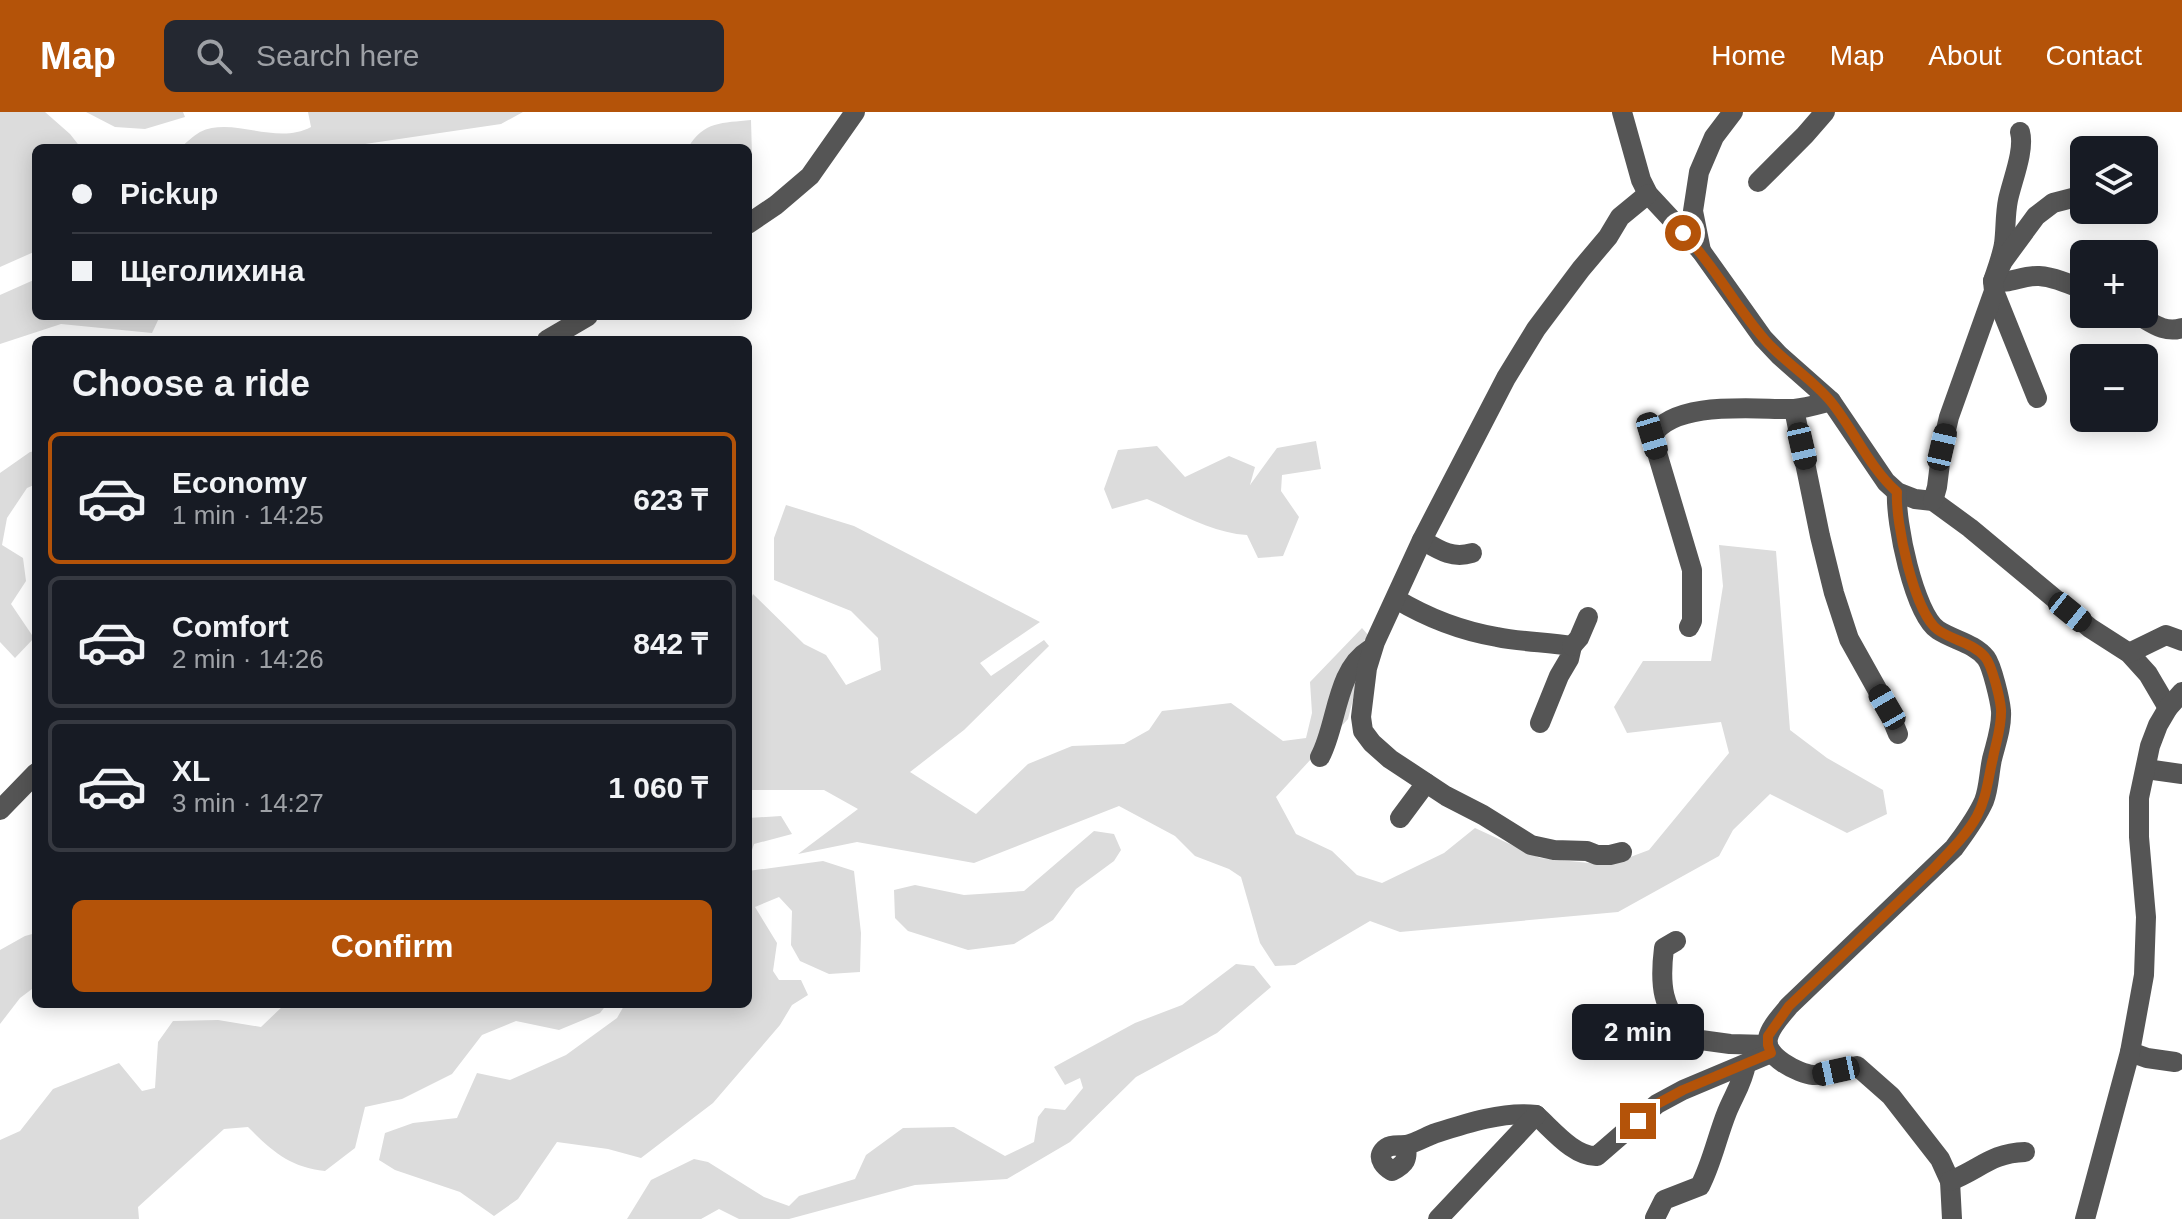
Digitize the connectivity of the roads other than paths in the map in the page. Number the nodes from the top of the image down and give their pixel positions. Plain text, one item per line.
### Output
1 (855, 112) edge
2 (1622, 112) edge
3 (1733, 112) edge
4 (1825, 112) edge
5 (2020, 132) dead end
6 (1758, 182) dead end
7 (1648, 194) junction
8 (2070, 199) edge
9 (752, 221) edge
10 (1701, 251) junction
11 (2070, 284) edge
12 (1993, 286) junction
13 (581, 320) edge
14 (2158, 327) edge
15 (2182, 328) edge
16 (554, 336) edge
17 (2037, 398) dead end
18 (1831, 401) junction
19 (1794, 409) junction
20 (1897, 492) junction
21 (1933, 501) junction
22 (1422, 540) junction
23 (1472, 553) dead end
24 (1396, 599) junction
25 (1588, 617) dead end
26 (1689, 627) dead end
27 (2182, 641) edge
28 (1572, 646) junction
29 (1373, 649) junction
30 (2129, 653) junction
31 (2182, 692) edge
32 (2168, 708) junction
33 (1540, 723) dead end
34 (1898, 734) dead end
35 (1320, 757) dead end
36 (2146, 769) junction
37 (2182, 774) edge
38 (32, 777) edge
39 (1426, 783) junction
40 (0, 810) edge
41 (1400, 818) dead end
42 (1622, 852) dead end
43 (1676, 941) dead end
44 (1769, 1049) junction
45 (2130, 1052) junction
46 (2175, 1062) dead end
47 (1746, 1064) junction
48 (1536, 1115) junction
49 (1406, 1145) dead end
50 (2025, 1152) dead end
51 (1950, 1181) junction
52 (1655, 1218) edge
53 (1438, 1219) edge
54 (1952, 1219) edge
55 (2085, 1219) edge

1 - 9 street
2 - 7 street
3 - 10 street
4 - 6 street
5 - 12 street
7 - 10 street
7 - 22 street
8 - 12 street
10 - 18 street
11 - 12 street
12 - 17 street
12 - 21 street
13 - 16 street
14 - 15 street
18 - 19 street
18 - 20 street
19 - 26 street
19 - 34 street
20 - 21 street
20 - 44 street
21 - 30 street
22 - 23 street
22 - 24 street
24 - 28 street
24 - 29 street
25 - 28 street
27 - 30 street
28 - 33 street
29 - 35 street
29 - 39 street
30 - 32 street
31 - 32 street
32 - 36 street
36 - 37 street
36 - 45 street
38 - 40 street
39 - 41 street
39 - 42 street
43 - 44 street
44 - 47 street
44 - 51 street
45 - 46 street
45 - 55 street
47 - 48 street
47 - 52 street
48 - 49 street
48 - 53 street
50 - 51 street
51 - 54 street

